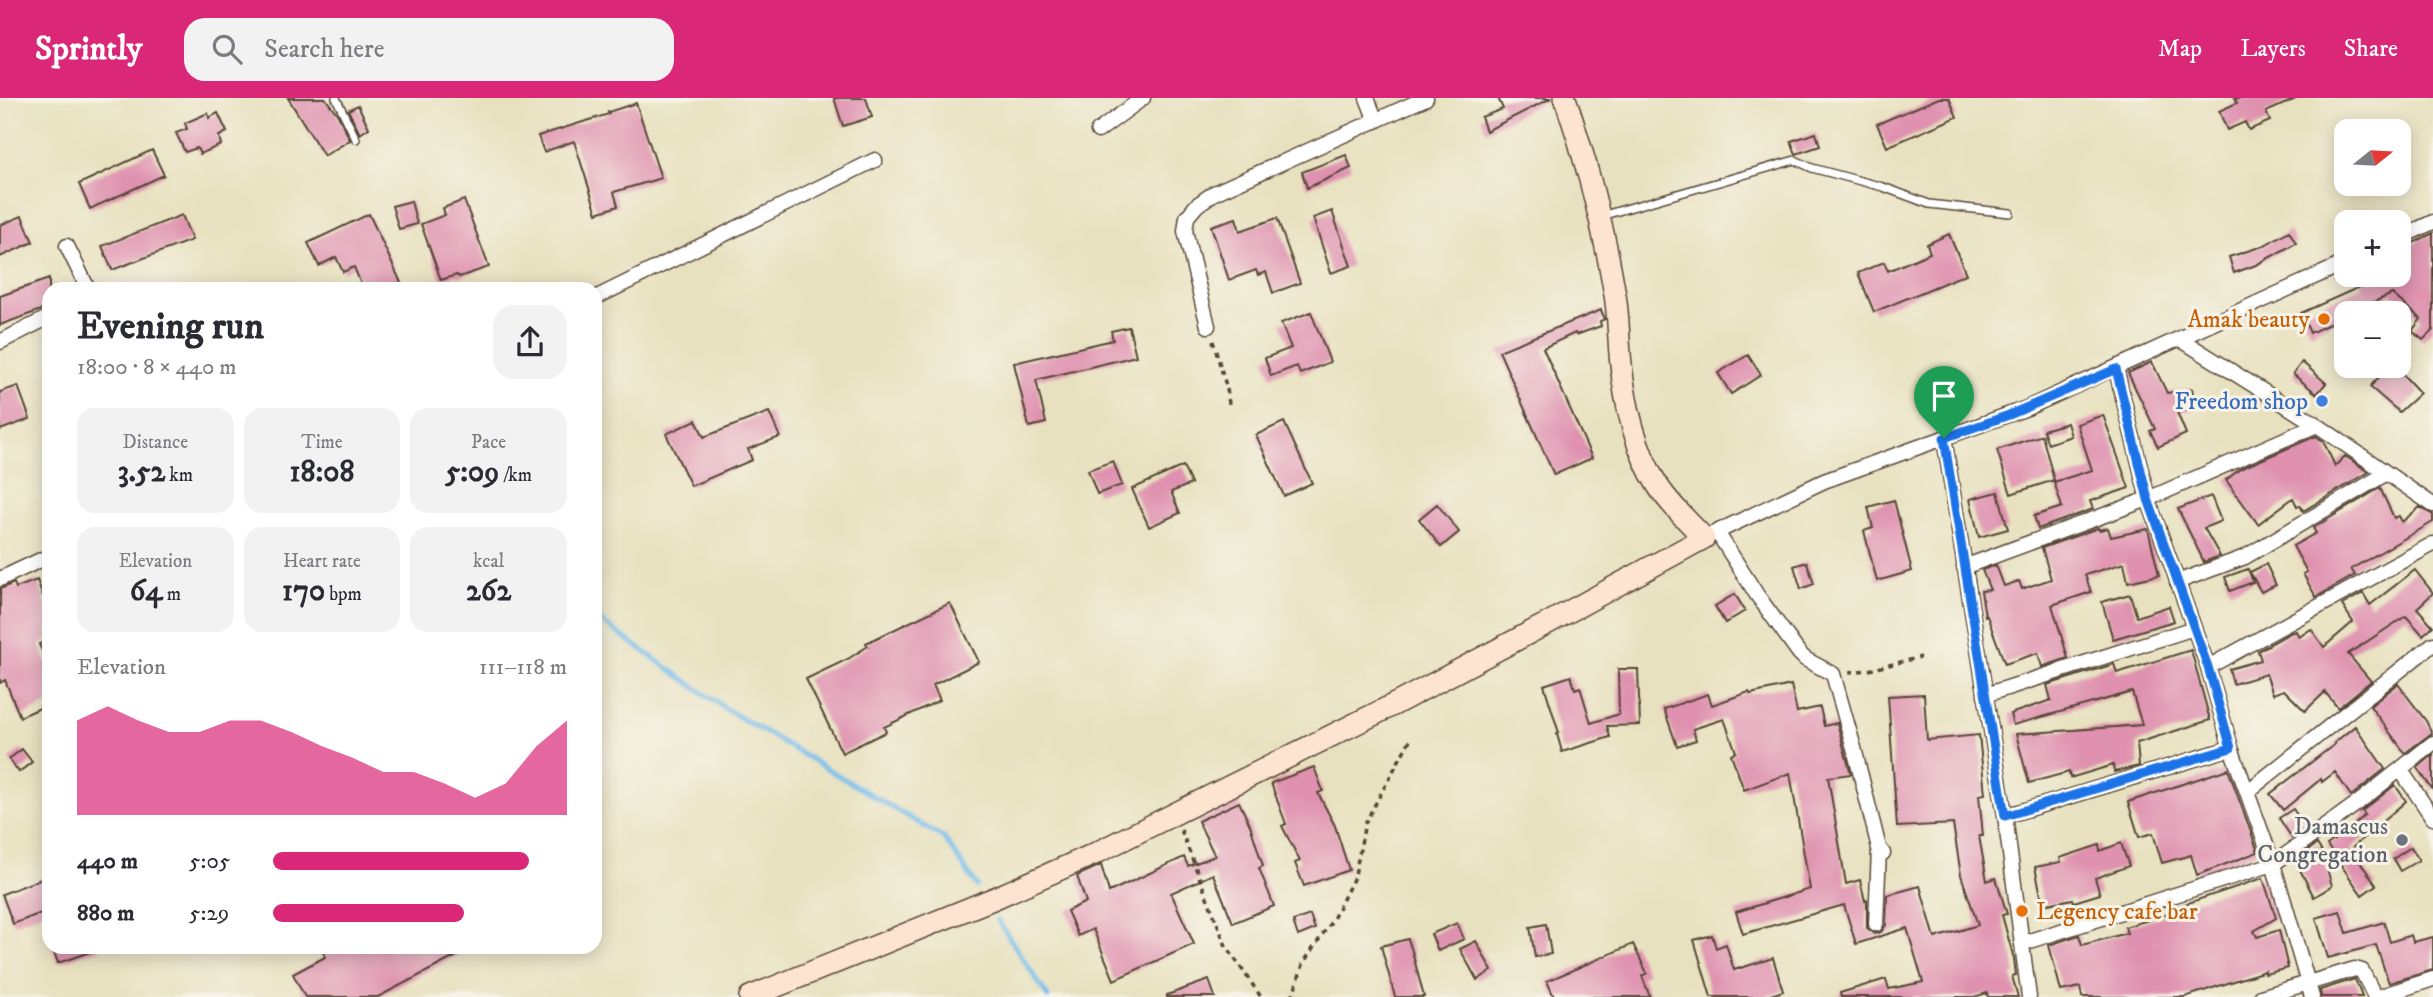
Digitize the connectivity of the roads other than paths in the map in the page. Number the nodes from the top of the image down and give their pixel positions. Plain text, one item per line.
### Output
1 (336, 98) edge
2 (1143, 98) edge
3 (1367, 98) edge
4 (1426, 98) edge
5 (1565, 98) edge
6 (1376, 121) junction
7 (1098, 131) dead end
8 (356, 139) dead end
9 (875, 160) dead end
10 (2010, 213) dead end
11 (1600, 216) junction
12 (2433, 222) edge
13 (2411, 232) edge
14 (67, 246) dead end
15 (2334, 268) edge
16 (85, 282) edge
17 (602, 295) edge
18 (42, 321) edge
19 (1208, 326) road end
20 (2180, 339) junction
21 (0, 342) edge
22 (2116, 369) junction
23 (2317, 425) junction
24 (1944, 438) junction
25 (2387, 473) junction
26 (2148, 499) junction
27 (2433, 505) edge
28 (1710, 535) junction
29 (2433, 544) edge
30 (42, 559) edge
31 (1964, 567) junction
32 (0, 579) edge
33 (2177, 582) junction
34 (2194, 628) junction
35 (2433, 644) edge
36 (2208, 667) junction
37 (1985, 695) junction
38 (2433, 743) edge
39 (2231, 748) junction
40 (2400, 769) junction
41 (2247, 792) junction
42 (2005, 816) junction
43 (2433, 818) edge
44 (2273, 864) junction
45 (1876, 924) dead end
46 (2023, 943) junction
47 (2433, 979) edge
48 (2307, 982) junction
49 (750, 997) edge
50 (2029, 997) edge
51 (2261, 997) edge
52 (2312, 997) edge
53 (2377, 997) edge

1 - 8 lane
2 - 7 street
3 - 6 street
4 - 6 street
5 - 11 street
6 - 19 street
9 - 17 street
10 - 11 lane
11 - 28 street
12 - 13 street
14 - 16 street
15 - 20 street
18 - 21 street
20 - 22 street
20 - 23 street
22 - 24 street
22 - 26 street
23 - 25 street
23 - 26 street
24 - 28 street
24 - 31 street
25 - 27 street
25 - 33 street
26 - 31 street
26 - 33 street
28 - 45 street
28 - 49 street
29 - 36 street
30 - 32 street
31 - 37 street
33 - 34 street
34 - 36 street
34 - 37 street
35 - 41 street
36 - 39 street
37 - 42 street
38 - 40 street
39 - 41 street
39 - 42 street
40 - 43 street
40 - 44 street
41 - 44 street
42 - 46 street
44 - 46 street
44 - 48 street
46 - 50 street
47 - 53 street
48 - 51 street
48 - 52 street
48 - 53 street

